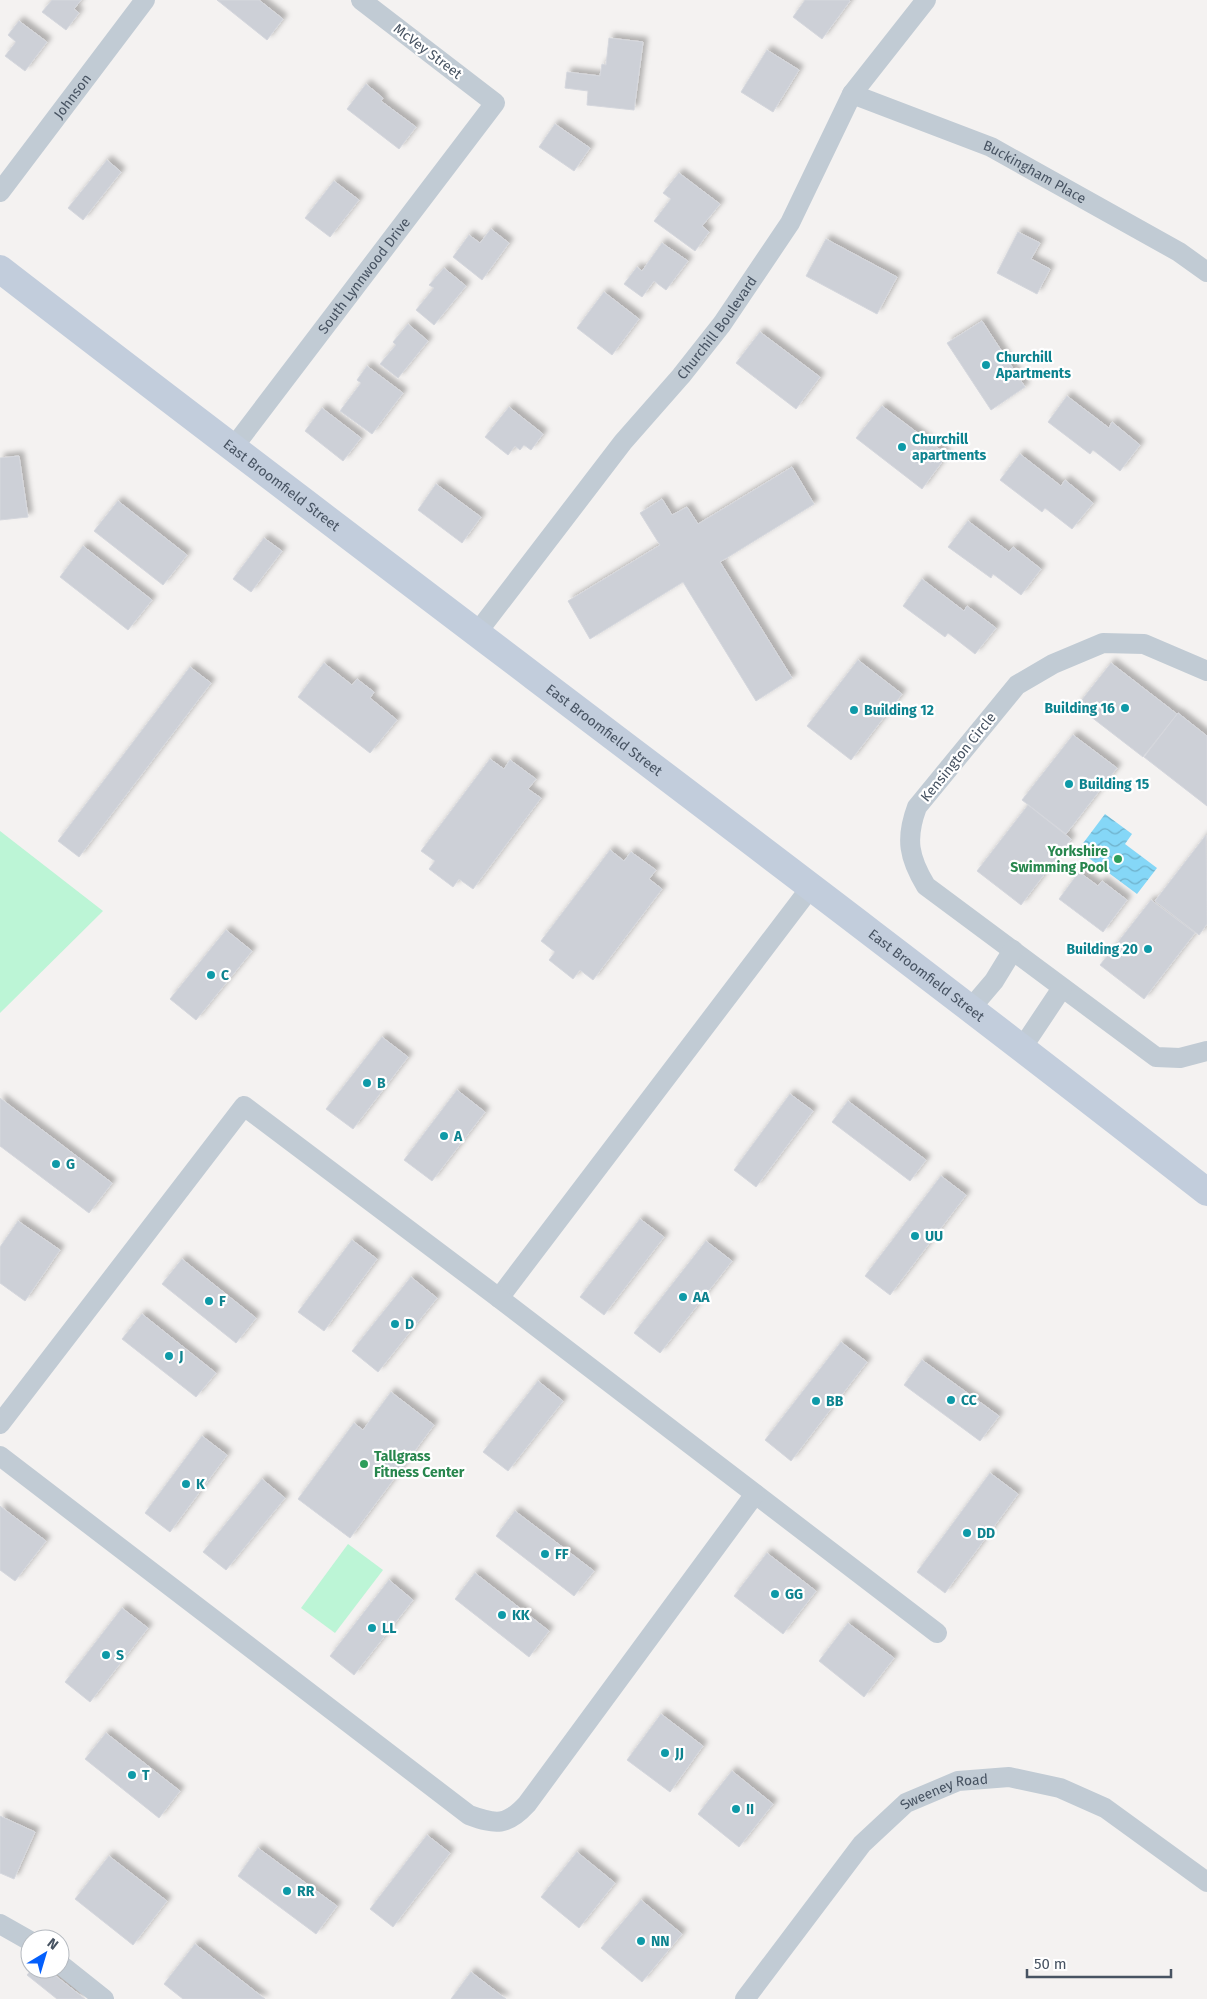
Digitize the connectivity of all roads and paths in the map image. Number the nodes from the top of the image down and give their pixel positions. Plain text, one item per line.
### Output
1 (145, 0) edge
2 (361, 0) edge
3 (926, 0) edge
4 (852, 94) junction
5 (495, 103) joint
6 (0, 192) edge
7 (0, 269) edge
8 (1207, 272) edge
9 (232, 449) junction
10 (476, 634) junction
11 (1207, 671) edge
12 (811, 887) junction
13 (1013, 950) junction
14 (1062, 988) junction
15 (971, 1008) junction
16 (1022, 1048) junction
17 (1207, 1051) edge
18 (1207, 1192) edge
19 (499, 1298) junction
20 (0, 1424) edge
21 (0, 1456) edge
22 (755, 1494) junction
23 (937, 1633) dead end
24 (1207, 1882) edge
25 (0, 1924) edge
26 (20, 1935) edge
27 (70, 1972) edge
28 (104, 1999) edge
29 (745, 1999) edge

1 - 6 street, Johnson
2 - 5 street, McVey Street
3 - 4 street, Churchill Boulevard
4 - 8 street, Buckingham Place
4 - 10 street, Churchill Boulevard
5 - 9 street, South Lynnwood Drive
7 - 9 main road, East Broomfield Street
9 - 10 main road, East Broomfield Street
10 - 12 main road, East Broomfield Street
11 - 13 street, Kensington Circle
12 - 15 main road, East Broomfield Street
12 - 19 street
13 - 14 street, Kensington Circle
13 - 15 street
14 - 16 street
14 - 17 street
15 - 16 main road, East Broomfield Street
16 - 18 main road, East Broomfield Street
19 - 20 street
19 - 22 street
21 - 22 street
22 - 23 street
24 - 29 street, Sweeney Road
25 - 26 street
27 - 28 street

